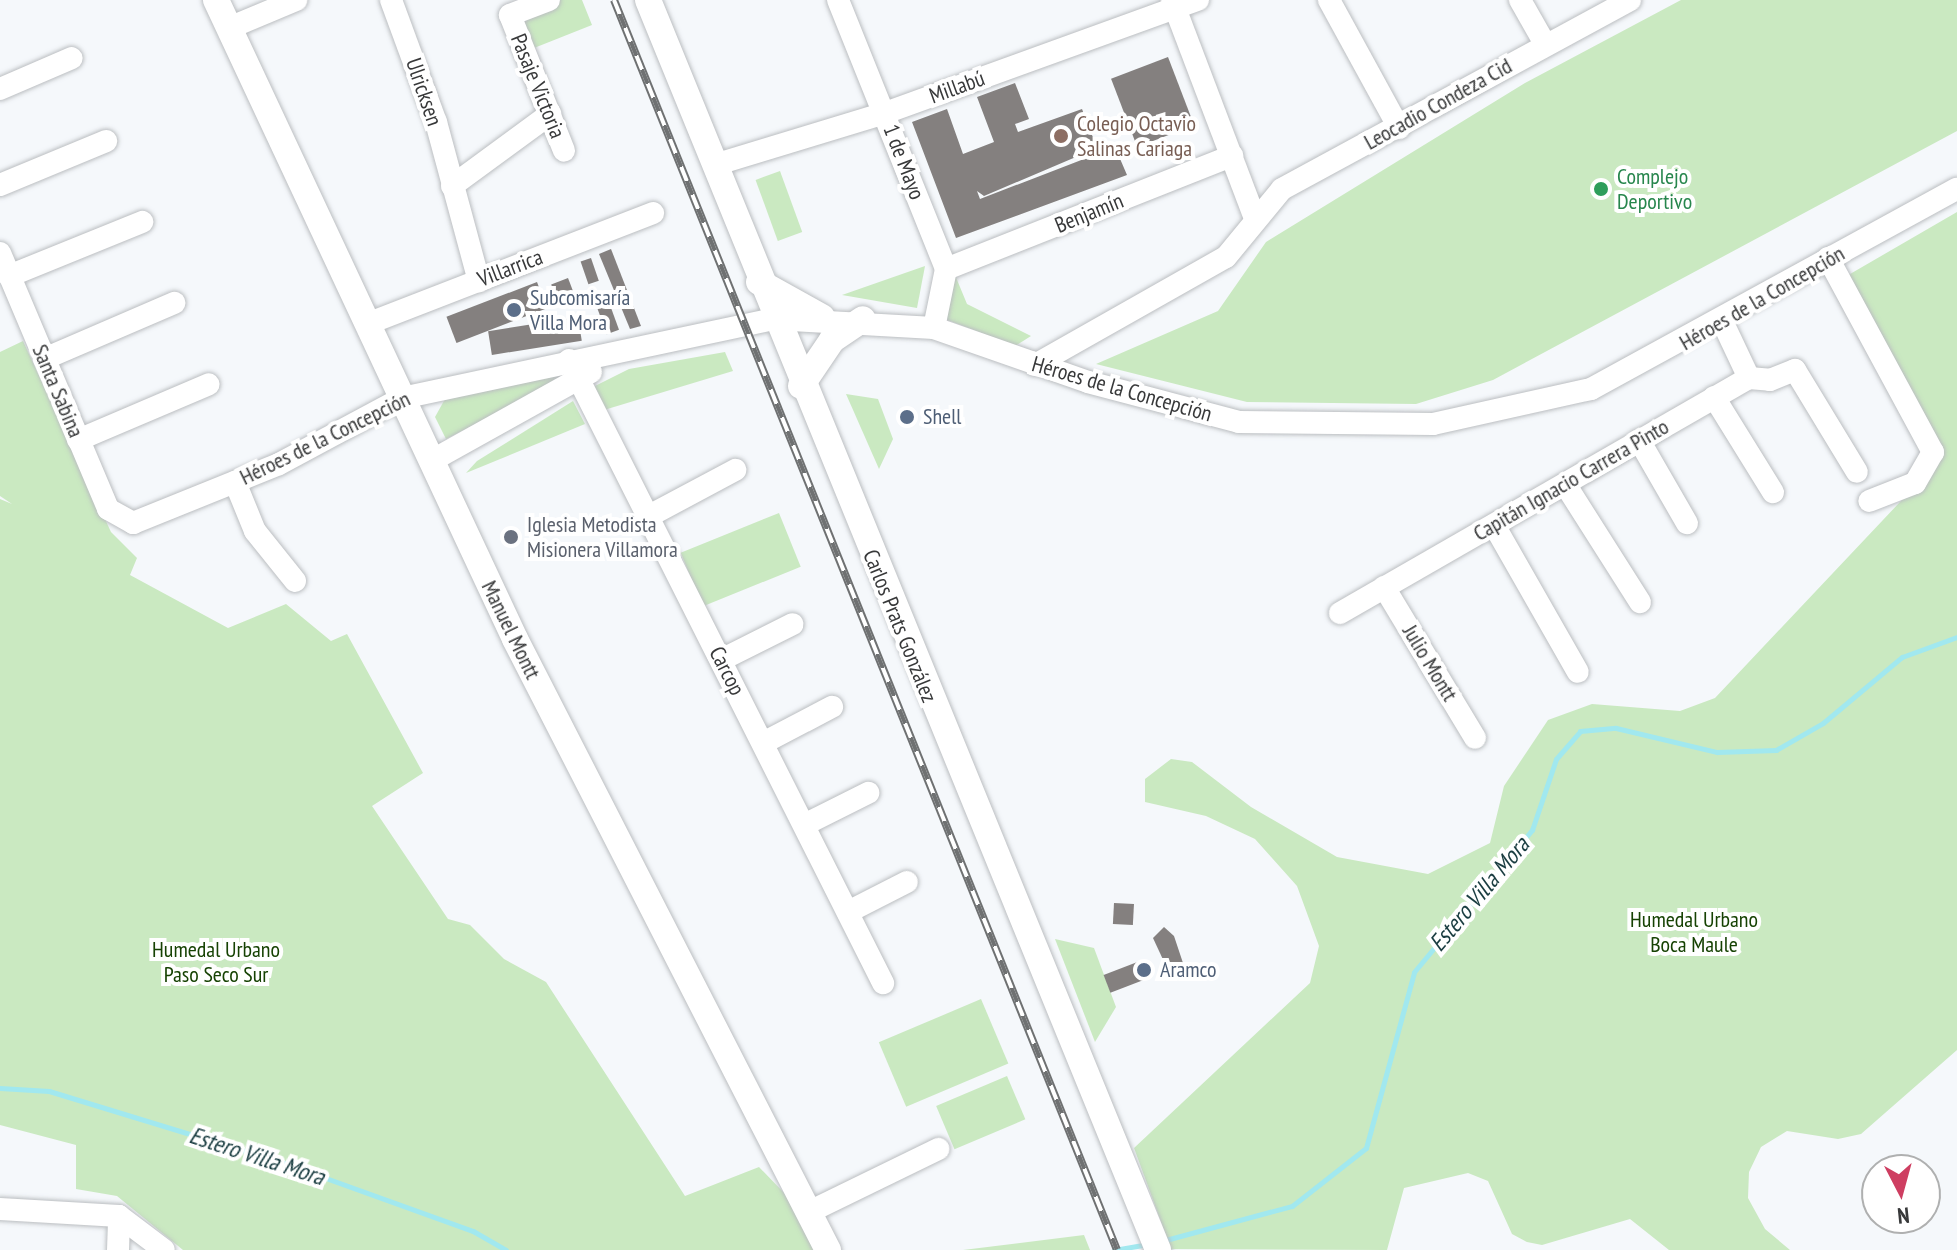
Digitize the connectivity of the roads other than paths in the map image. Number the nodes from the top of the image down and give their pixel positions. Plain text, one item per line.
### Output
1 (216, 0) edge
2 (296, 0) edge
3 (391, 0) edge
4 (549, 0) edge
5 (648, 0) edge
6 (838, 0) edge
7 (1198, 0) edge
8 (1329, 0) edge
9 (1520, 0) edge
10 (1630, 0) edge
11 (1174, 4) edge
12 (229, 28) junction
13 (1545, 44) junction
14 (72, 58) dead end
15 (0, 89) edge
16 (885, 113) junction
17 (550, 114) junction
18 (1399, 128) junction
19 (106, 141) dead end
20 (564, 151) dead end
21 (1232, 156) junction
22 (714, 165) junction
23 (0, 185) edge
24 (452, 186) junction
25 (1957, 189) edge
26 (653, 213) dead end
27 (1255, 218) junction
28 (142, 222) dead end
29 (1828, 258) junction
30 (3, 261) edge
31 (946, 269) junction
32 (479, 281) junction
33 (759, 282) junction
34 (174, 303) dead end
35 (822, 317) junction
36 (774, 319) junction
37 (863, 319) junction
38 (1723, 323) junction
39 (367, 324) junction
40 (934, 328) junction
41 (1078, 339) junction
42 (44, 359) junction
43 (1035, 365) junction
44 (575, 369) junction
45 (1749, 378) junction
46 (1088, 382) junction
47 (209, 384) dead end
48 (801, 386) junction
49 (1714, 397) junction
50 (402, 398) junction
51 (78, 440) junction
52 (1639, 440) junction
53 (431, 461) junction
54 (735, 470) dead end
55 (1857, 472) dead end
56 (235, 482) junction
57 (1565, 484) junction
58 (1773, 492) dead end
59 (1869, 501) dead end
60 (649, 516) junction
61 (124, 522) joint
62 (1687, 523) dead end
63 (1494, 525) junction
64 (295, 581) dead end
65 (1384, 587) junction
66 (1640, 602) dead end
67 (1340, 613) dead end
68 (793, 624) dead end
69 (721, 660) junction
70 (1578, 672) dead end
71 (832, 707) dead end
72 (1475, 738) dead end
73 (763, 743) junction
74 (868, 793) dead end
75 (804, 825) junction
76 (907, 882) dead end
77 (848, 912) junction
78 (883, 983) dead end
79 (938, 1149) dead end
80 (6, 1208) edge
81 (809, 1212) junction
82 (119, 1216) junction
83 (118, 1250) edge
84 (164, 1250) edge
85 (828, 1250) edge
86 (1158, 1250) edge

1 - 12 main road, Manuel Montt
2 - 12 street
3 - 24 street, Ulricksen
4 - 17 street, Pasaje Victoria
5 - 22 main road, Carlos Prats González
6 - 16 street, 1 de Mayo
7 - 11 street, Millabú
8 - 18 street
9 - 13 street
10 - 13 street, Leocadio Condeza Cid
11 - 16 street, Millabú
11 - 21 street
12 - 39 main road, Manuel Montt
13 - 18 street, Leocadio Condeza Cid
14 - 15 street
16 - 22 street, Millabú
16 - 31 street, 1 de Mayo
17 - 20 street, Pasaje Victoria
17 - 24 street
18 - 27 street, Leocadio Condeza Cid
19 - 23 street
21 - 27 street
21 - 31 street, Benjamín
22 - 33 main road, Carlos Prats González
24 - 32 street, Ulricksen
25 - 29 street, Héroes de la Concepción
26 - 32 street, Villarrica
27 - 41 street, Leocadio Condeza Cid
28 - 30 street
29 - 38 street, Héroes de la Concepción
29 - 59 street
30 - 42 street, Santa Sabina
31 - 40 street
32 - 39 street, Villarrica
33 - 35 main road
33 - 36 main road, Carlos Prats González
34 - 42 street
35 - 36 street, Héroes de la Concepción
35 - 37 street, Héroes de la Concepción
36 - 44 street, Héroes de la Concepción
36 - 48 main road, Carlos Prats González
37 - 40 street, Héroes de la Concepción
37 - 48 main road
38 - 45 street
38 - 46 street, Héroes de la Concepción
39 - 50 main road, Manuel Montt
40 - 43 street, Héroes de la Concepción
41 - 43 street, Leocadio Condeza Cid
41 - 46 street
42 - 51 street, Santa Sabina
43 - 46 street, Héroes de la Concepción
44 - 50 street, Héroes de la Concepción
44 - 53 street, Héroes de la Concepción
44 - 60 street, Carcop
45 - 49 street, Capitán Ignacio Carrera Pinto
45 - 55 street
47 - 51 street
48 - 86 main road, Carlos Prats González
49 - 52 street, Capitán Ignacio Carrera Pinto
49 - 58 street
50 - 53 main road, Manuel Montt
50 - 56 street, Héroes de la Concepción
51 - 61 street, Santa Sabina
52 - 57 street, Capitán Ignacio Carrera Pinto
52 - 62 street
53 - 81 main road, Manuel Montt
54 - 60 street
56 - 61 street, Héroes de la Concepción
56 - 64 street
57 - 63 street, Capitán Ignacio Carrera Pinto
57 - 66 street
60 - 69 street, Carcop
63 - 65 street, Capitán Ignacio Carrera Pinto
63 - 70 street
65 - 67 street, Capitán Ignacio Carrera Pinto
65 - 72 street, Julio Montt
68 - 69 street
69 - 73 street, Carcop
71 - 73 street
73 - 75 street, Carcop
74 - 75 street
75 - 77 street, Carcop
76 - 77 street
77 - 78 street, Carcop
79 - 81 street
80 - 82 street
81 - 85 main road, Manuel Montt
82 - 83 street
82 - 84 street

